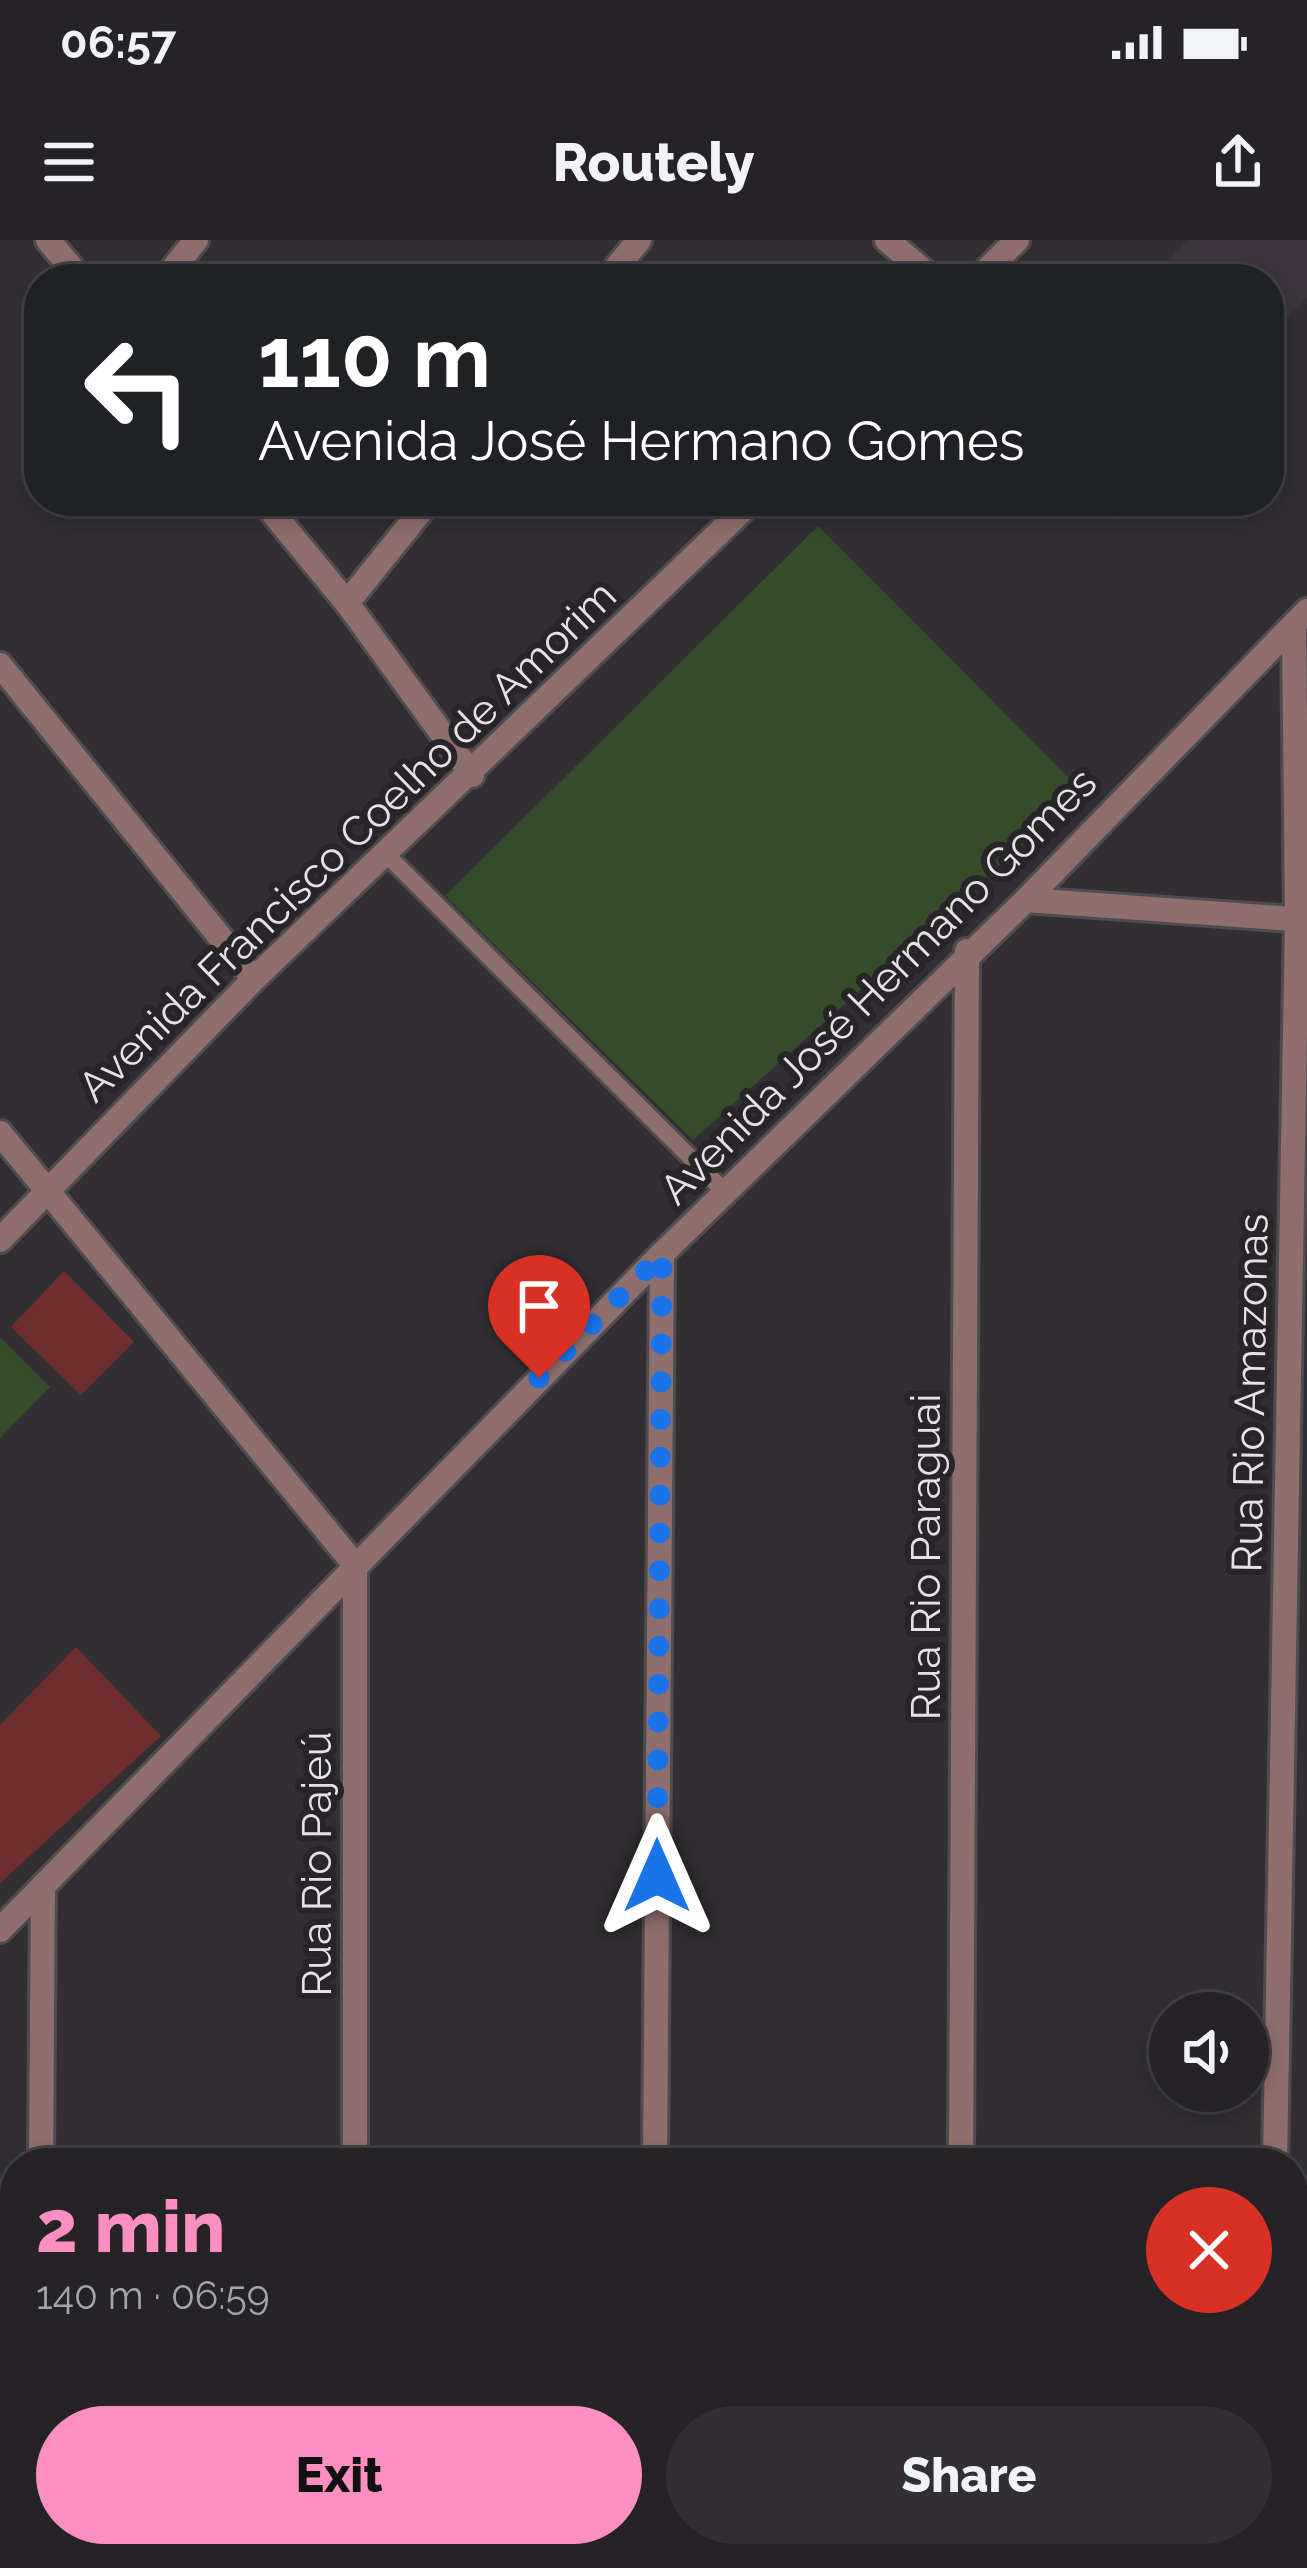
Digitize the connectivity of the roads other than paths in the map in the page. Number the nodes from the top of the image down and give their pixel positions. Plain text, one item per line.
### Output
1 (48, 240) edge
2 (196, 240) edge
3 (639, 240) edge
4 (887, 240) edge
5 (1016, 240) edge
6 (68, 264) edge
7 (177, 264) edge
8 (620, 264) edge
9 (915, 264) edge
10 (993, 264) edge
11 (275, 516) edge
12 (417, 516) edge
13 (737, 516) edge
14 (347, 603) junction
15 (1300, 618) edge
16 (0, 664) edge
17 (472, 775) junction
18 (386, 855) junction
19 (1026, 900) junction
20 (1302, 920) edge
21 (968, 951) junction
22 (254, 979) junction
23 (0, 1133) edge
24 (48, 1191) junction
25 (725, 1192) junction
26 (0, 1240) edge
27 (662, 1254) junction
28 (355, 1565) junction
29 (43, 1886) junction
30 (0, 1930) edge
31 (41, 2148) edge
32 (356, 2148) edge
33 (655, 2148) edge
34 (961, 2148) edge
35 (1275, 2148) edge

1 - 6 street
2 - 7 street
3 - 8 street
4 - 9 street
5 - 10 street
11 - 14 street
12 - 14 street
13 - 17 street, Avenida Francisco Coelho de Amorim
14 - 17 street
15 - 19 street, Avenida José Hermano Gomes
15 - 20 street, Rua Rio Amazonas
16 - 22 street
17 - 18 street, Avenida Francisco Coelho de Amorim
18 - 22 street, Avenida Francisco Coelho de Amorim
18 - 25 lane
19 - 20 street
19 - 21 street, Avenida José Hermano Gomes
20 - 35 street, Rua Rio Amazonas
21 - 25 street, Avenida José Hermano Gomes
21 - 34 street, Rua Rio Paraguai
22 - 24 street, Avenida Francisco Coelho de Amorim
23 - 24 street
24 - 26 street, Avenida Francisco Coelho de Amorim
24 - 28 street
25 - 27 street, Avenida José Hermano Gomes
27 - 28 street, Avenida José Hermano Gomes
27 - 33 street
28 - 29 street, Avenida José Hermano Gomes
28 - 32 street, Rua Rio Pajeú
29 - 30 street, Avenida José Hermano Gomes
29 - 31 street

